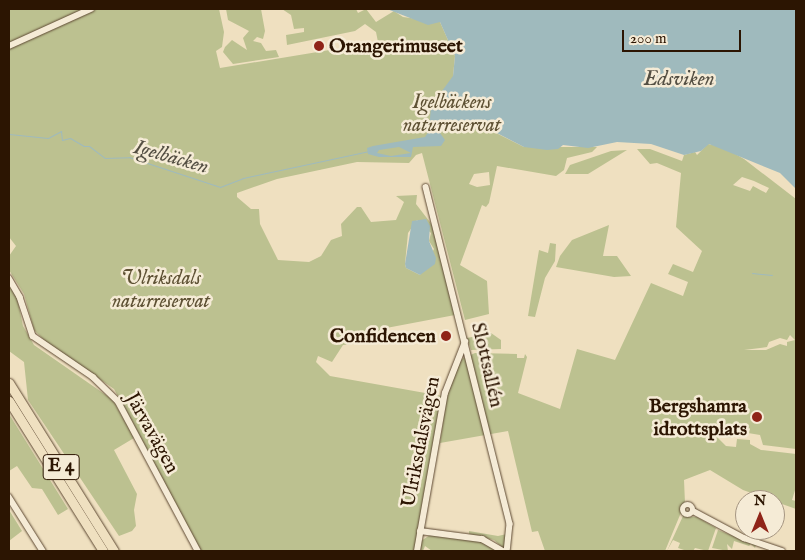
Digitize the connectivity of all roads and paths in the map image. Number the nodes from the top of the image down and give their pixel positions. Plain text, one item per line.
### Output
1 (90, 9) edge
2 (9, 46) edge
3 (426, 186) dead end
4 (9, 278) edge
5 (465, 342) junction
6 (9, 383) edge
7 (9, 400) edge
8 (9, 497) edge
9 (693, 511) dead end
10 (420, 531) junction
11 (43, 551) edge
12 (103, 551) edge
13 (114, 551) edge
14 (198, 551) edge
15 (417, 551) edge
16 (503, 551) edge
17 (507, 551) edge
18 (782, 551) edge

1 - 2 street
3 - 5 street, Slottsallén
4 - 14 street, Järvavägen
5 - 10 street, Ulriksdalsvägen
5 - 17 street, Slottsallén
6 - 13 highway, E 4
7 - 12 highway, E 4
8 - 11 street
9 - 18 street
10 - 15 street, Ulriksdalsvägen
10 - 16 street

